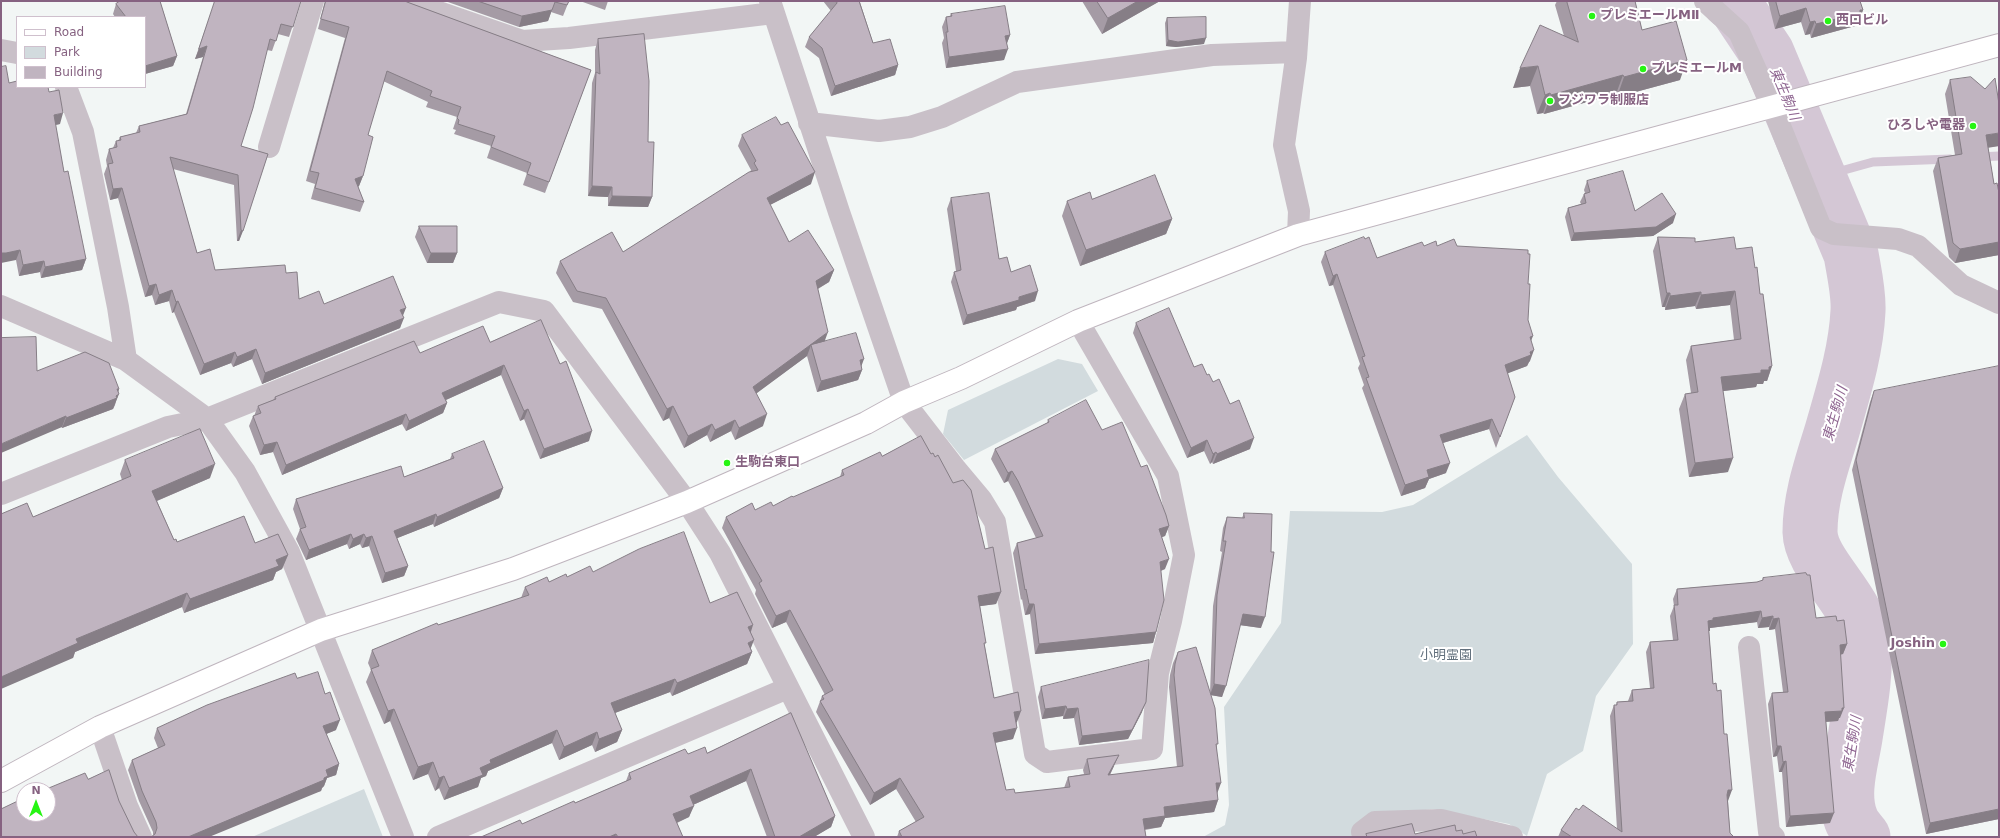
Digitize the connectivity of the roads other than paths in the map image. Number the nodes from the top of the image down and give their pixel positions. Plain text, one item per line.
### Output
1 (313, 1) edge
2 (407, 1) edge
3 (1300, 1) edge
4 (1705, 1) edge
5 (772, 7) edge
6 (1999, 45) edge
7 (1, 50) edge
8 (16, 52) edge
9 (1296, 52) junction
10 (66, 88) edge
11 (1772, 106) junction
12 (809, 123) junction
13 (269, 147) dead end
14 (1298, 235) junction
15 (1999, 303) edge
16 (1, 306) edge
17 (1078, 321) junction
18 (126, 360) junction
19 (904, 402) junction
20 (207, 419) junction
21 (1, 494) edge
22 (687, 502) junction
23 (321, 630) junction
24 (1749, 647) dead end
25 (788, 688) junction
26 (100, 727) junction
27 (1, 781) edge
28 (1362, 832) dead end
29 (141, 837) edge
30 (403, 837) edge
31 (438, 837) edge
32 (864, 837) edge
33 (1512, 837) edge
34 (1774, 837) edge

1 - 13 street
2 - 5 street
3 - 9 street
4 - 11 street
5 - 12 street
6 - 11 street
7 - 8 street
9 - 12 street
9 - 14 street
10 - 18 street
11 - 14 street
11 - 15 street
12 - 19 street
14 - 17 street
16 - 18 street
17 - 19 street
17 - 19 street
18 - 20 street
19 - 22 street
20 - 21 street
20 - 22 street
20 - 23 street
22 - 23 street
22 - 25 street
23 - 26 street
23 - 30 street
24 - 34 street
25 - 31 street
25 - 32 street
26 - 27 street
26 - 29 street
28 - 33 street

